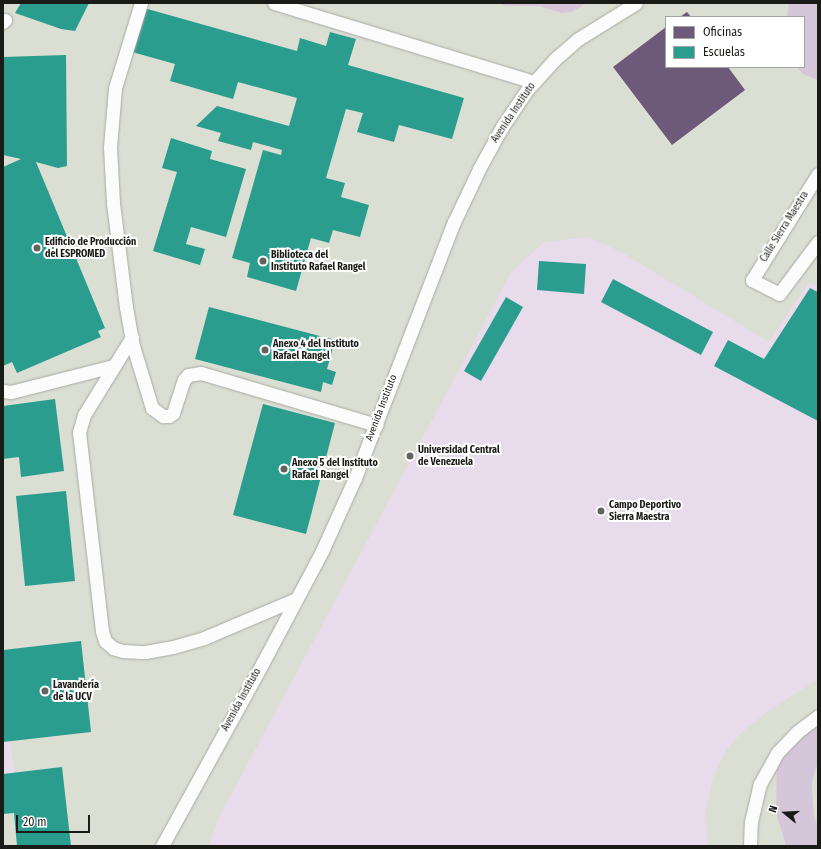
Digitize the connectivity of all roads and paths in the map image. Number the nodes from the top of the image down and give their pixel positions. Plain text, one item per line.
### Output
1 (141, 3) edge
2 (274, 3) edge
3 (636, 3) edge
4 (534, 82) junction
5 (818, 174) edge
6 (818, 242) edge
7 (132, 337) junction
8 (114, 366) junction
9 (3, 391) edge
10 (376, 425) junction
11 (296, 599) junction
12 (818, 716) edge
13 (162, 846) edge
14 (750, 846) edge

1 - 7 lane
2 - 4 lane
3 - 4 lane, Avenida Instituto
4 - 10 lane, Avenida Instituto
5 - 6 lane, Calle Sierra Maestra
7 - 8 lane
7 - 10 lane
8 - 9 lane
8 - 11 lane
10 - 11 lane, Avenida Instituto
11 - 13 lane, Avenida Instituto
12 - 14 lane

